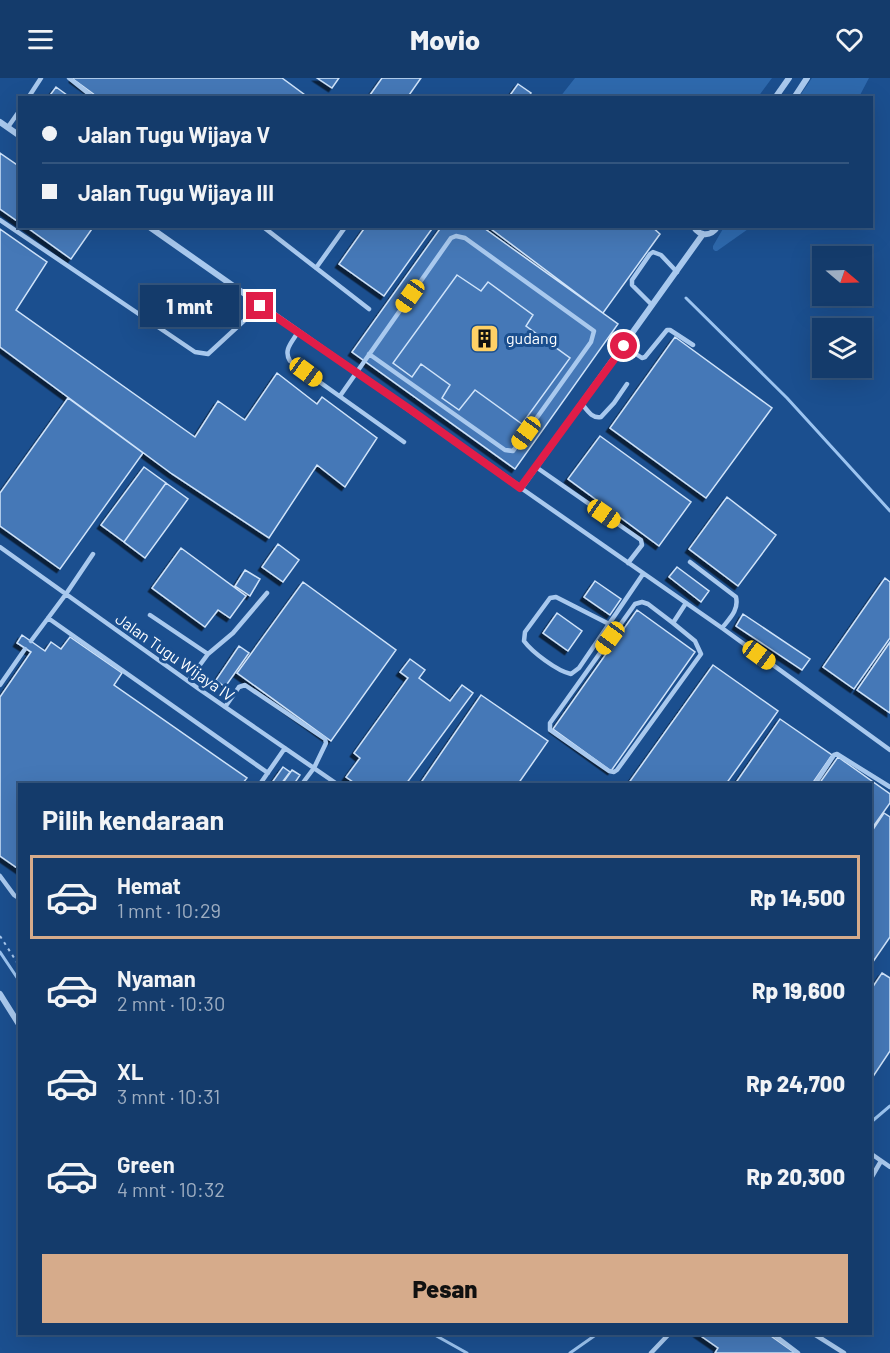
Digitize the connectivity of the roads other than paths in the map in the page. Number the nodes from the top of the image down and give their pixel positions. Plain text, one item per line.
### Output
1 (41, 78) edge
2 (69, 78) edge
3 (789, 78) edge
4 (807, 78) edge
5 (29, 96) edge
6 (92, 96) edge
7 (776, 96) edge
8 (795, 96) edge
9 (18, 113) edge
10 (0, 122) edge
11 (8, 127) junction
12 (18, 134) edge
13 (0, 220) edge
14 (151, 228) edge
15 (265, 228) edge
16 (345, 228) edge
17 (695, 228) edge
18 (717, 228) edge
19 (704, 234) junction
20 (316, 268) junction
21 (677, 272) junction
22 (652, 305) junction
23 (260, 306) junction
24 (369, 309) dead end
25 (298, 332) junction
26 (693, 345) dead end
27 (624, 346) junction
28 (369, 354) junction
29 (357, 373) junction
30 (627, 384) dead end
31 (340, 396) junction
32 (582, 404) junction
33 (404, 442) dead end
34 (536, 467) junction
35 (520, 488) junction
36 (0, 547) edge
37 (93, 554) dead end
38 (690, 562) dead end
39 (628, 563) junction
40 (643, 574) junction
41 (267, 593) dead end
42 (66, 594) junction
43 (686, 603) junction
44 (150, 615) dead end
45 (48, 618) junction
46 (673, 623) junction
47 (609, 624) junction
48 (722, 628) junction
49 (31, 641) dead end
50 (25, 649) dead end
51 (208, 654) junction
52 (188, 681) junction
53 (0, 685) edge
54 (225, 707) junction
55 (285, 748) junction
56 (890, 750) edge
57 (314, 768) junction
58 (268, 773) junction
59 (261, 783) edge
60 (303, 783) edge
61 (336, 783) edge
62 (816, 783) edge
63 (890, 787) edge
64 (0, 876) edge
65 (18, 898) edge
66 (0, 994) edge
67 (18, 1023) edge
68 (872, 1154) edge
69 (881, 1161) junction
70 (890, 1167) edge
71 (872, 1177) edge
72 (668, 1335) edge
73 (774, 1335) edge
74 (816, 1335) edge
75 (651, 1353) edge
76 (798, 1353) edge
77 (844, 1353) edge

1 - 5 lane
2 - 6 lane
3 - 7 street
4 - 8 street
9 - 11 lane
10 - 11 street
11 - 12 street
13 - 23 lane
14 - 23 street
15 - 20 lane
16 - 20 lane
17 - 19 street
18 - 19 street
19 - 21 street
20 - 24 lane
21 - 22 street
21 - 22 lane
22 - 27 street
23 - 25 street
25 - 29 street
25 - 31 lane
26 - 27 lane
27 - 32 street
28 - 28 lane
28 - 29 lane
29 - 31 lane
29 - 35 street
30 - 32 lane
31 - 33 lane
32 - 34 street
34 - 35 street
34 - 39 lane
35 - 39 lane
36 - 42 lane, Jalan Tugu Wijaya IV
37 - 42 lane
38 - 48 lane
39 - 40 lane
40 - 43 lane
40 - 47 lane
41 - 51 lane
42 - 45 lane
42 - 52 lane, Jalan Tugu Wijaya IV
43 - 46 lane
43 - 48 lane
44 - 51 lane
45 - 49 lane
45 - 58 lane
46 - 46 lane
47 - 47 lane
48 - 56 lane
50 - 53 lane
51 - 52 lane
52 - 54 lane, Jalan Tugu Wijaya IV
54 - 55 lane, Jalan Tugu Wijaya IV
54 - 57 lane
55 - 57 lane, Jalan Tugu Wijaya IV
55 - 58 lane
57 - 60 lane
57 - 61 lane, Jalan Tugu Wijaya IV
58 - 59 lane
62 - 63 lane
64 - 65 lane
66 - 67 street
68 - 69 lane
69 - 70 lane
69 - 71 lane
72 - 75 lane
73 - 76 lane
74 - 77 lane

